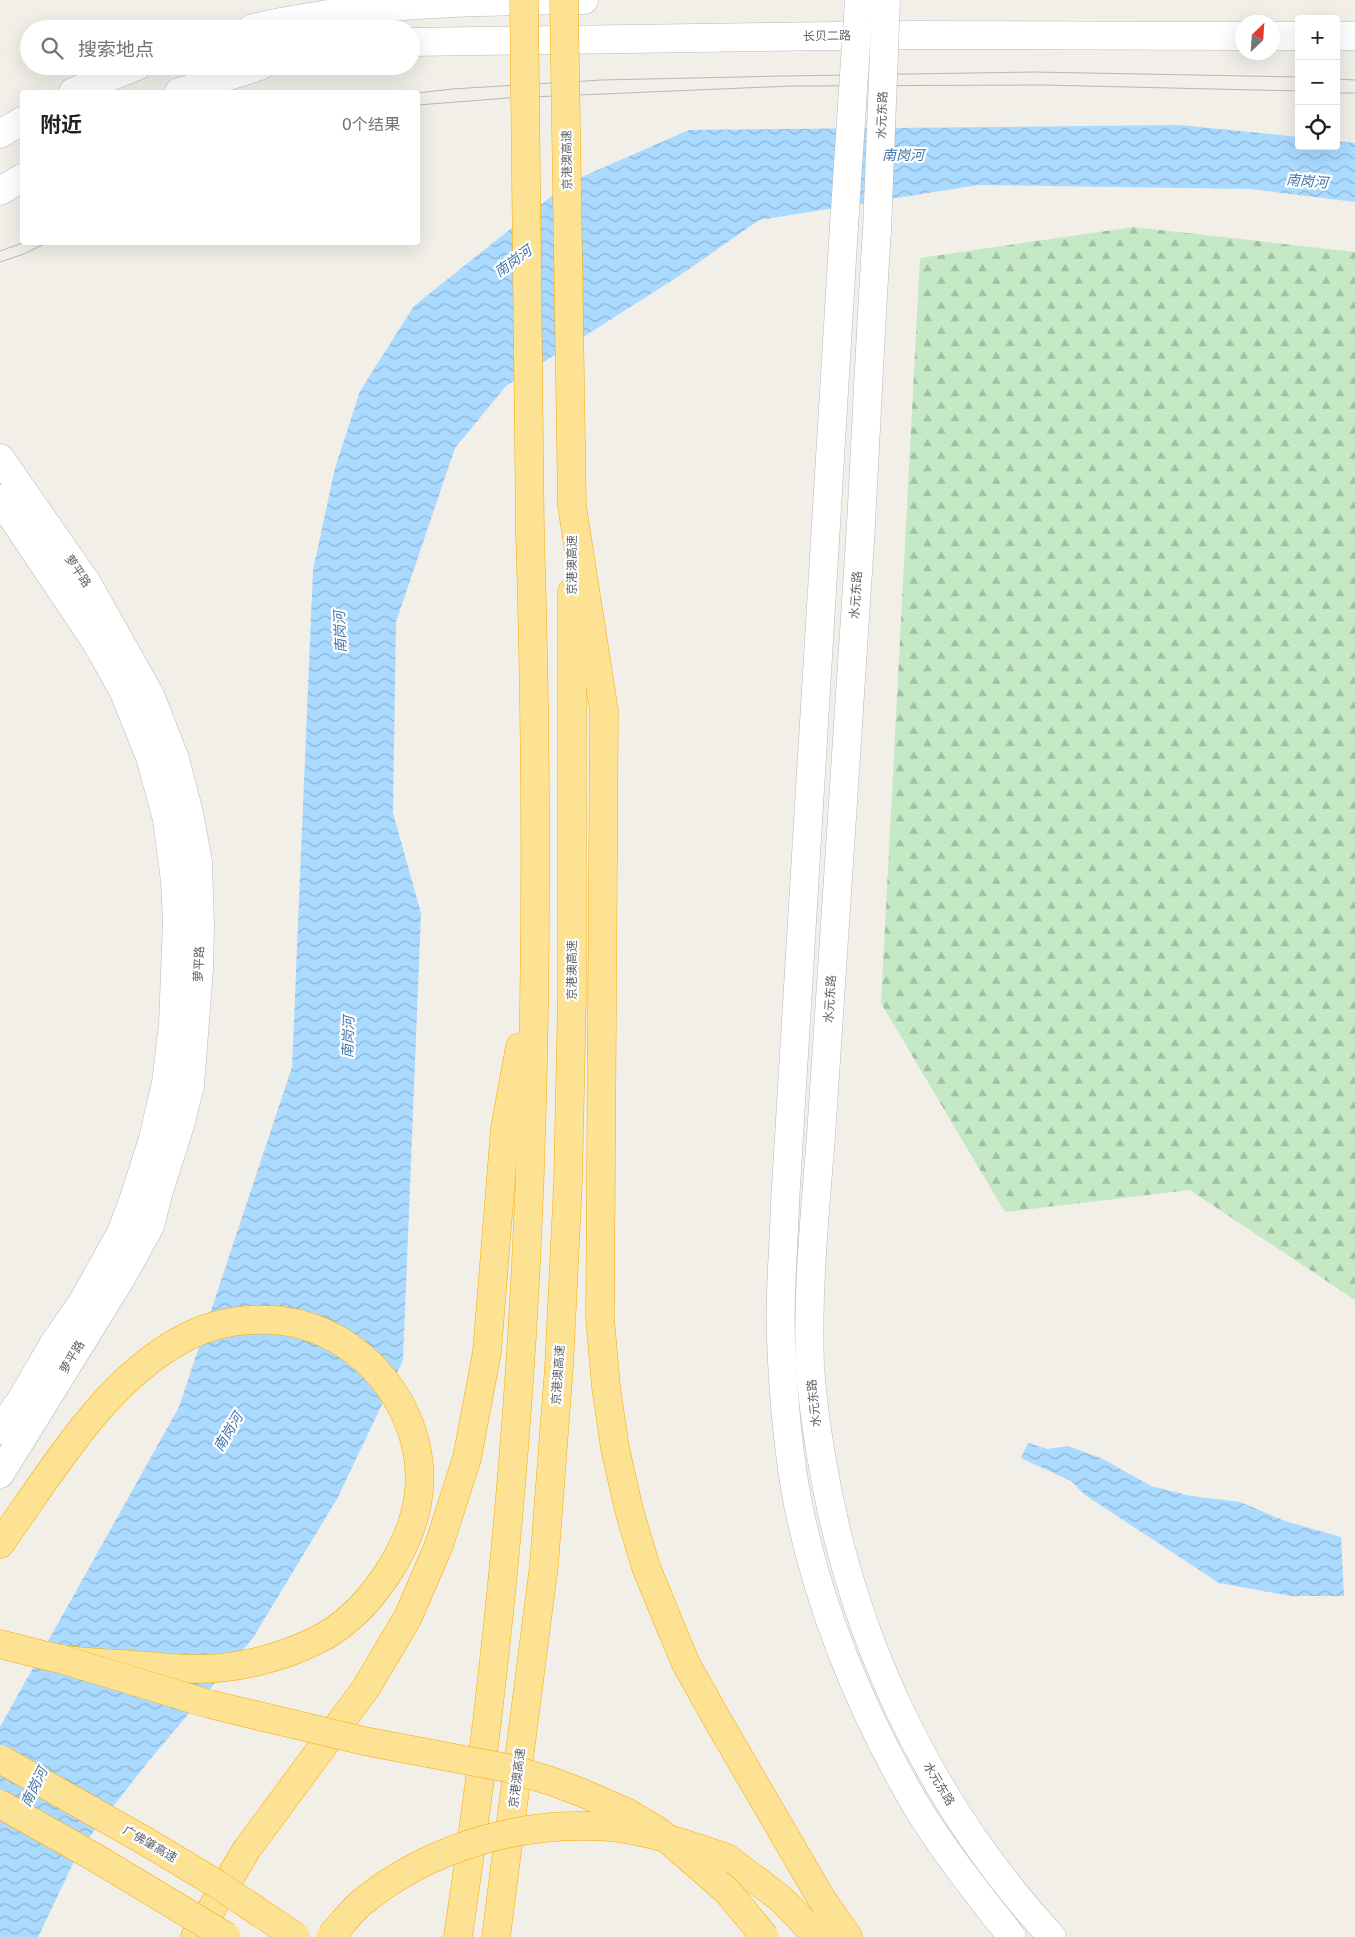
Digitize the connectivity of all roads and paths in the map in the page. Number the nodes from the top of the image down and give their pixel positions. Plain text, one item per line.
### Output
1 (524, 0) edge
2 (564, 0) edge
3 (584, 0) edge
4 (859, 0) edge
5 (886, 0) edge
6 (296, 20) edge
7 (1235, 36) edge
8 (1280, 36) edge
9 (1295, 36) edge
10 (1340, 36) edge
11 (1355, 36) edge
12 (565, 40) junction
13 (420, 42) edge
14 (115, 75) edge
15 (232, 75) edge
16 (78, 90) edge
17 (185, 90) edge
18 (20, 122) edge
19 (0, 134) edge
20 (20, 179) edge
21 (0, 191) edge
22 (0, 458) edge
23 (0, 499) edge
24 (572, 506) junction
25 (534, 970) junction
26 (0, 1430) edge
27 (0, 1474) edge
28 (0, 1544) edge
29 (0, 1644) edge
30 (62, 1659) junction
31 (0, 1759) edge
32 (0, 1804) edge
33 (195, 1937) edge
34 (227, 1937) edge
35 (296, 1937) edge
36 (330, 1937) edge
37 (458, 1937) edge
38 (496, 1937) edge
39 (764, 1937) edge
40 (818, 1937) edge
41 (848, 1937) edge
42 (1012, 1937) edge
43 (1052, 1937) edge

1 - 25 highway, bridge
2 - 12 highway, 京港澳高速, bridge
3 - 6 main road
4 - 42 main road, bridge
5 - 43 main road, 水元东路, bridge
7 - 12 main road, 长贝二路
8 - 9 main road
10 - 11 main road
12 - 13 main road, 长贝二路
12 - 24 highway, 京港澳高速, bridge
14 - 16 main road
15 - 17 main road
18 - 19 main road
20 - 21 main road
22 - 27 main road, 萝平路
23 - 26 main road, 萝平路
24 - 38 highway, 京港澳高速
24 - 41 highway
25 - 33 highway
25 - 37 highway
28 - 30 highway, bridge
29 - 30 highway
30 - 39 highway, bridge
31 - 35 highway, 广佛肇高速, bridge
32 - 34 highway, bridge
36 - 40 highway, bridge

